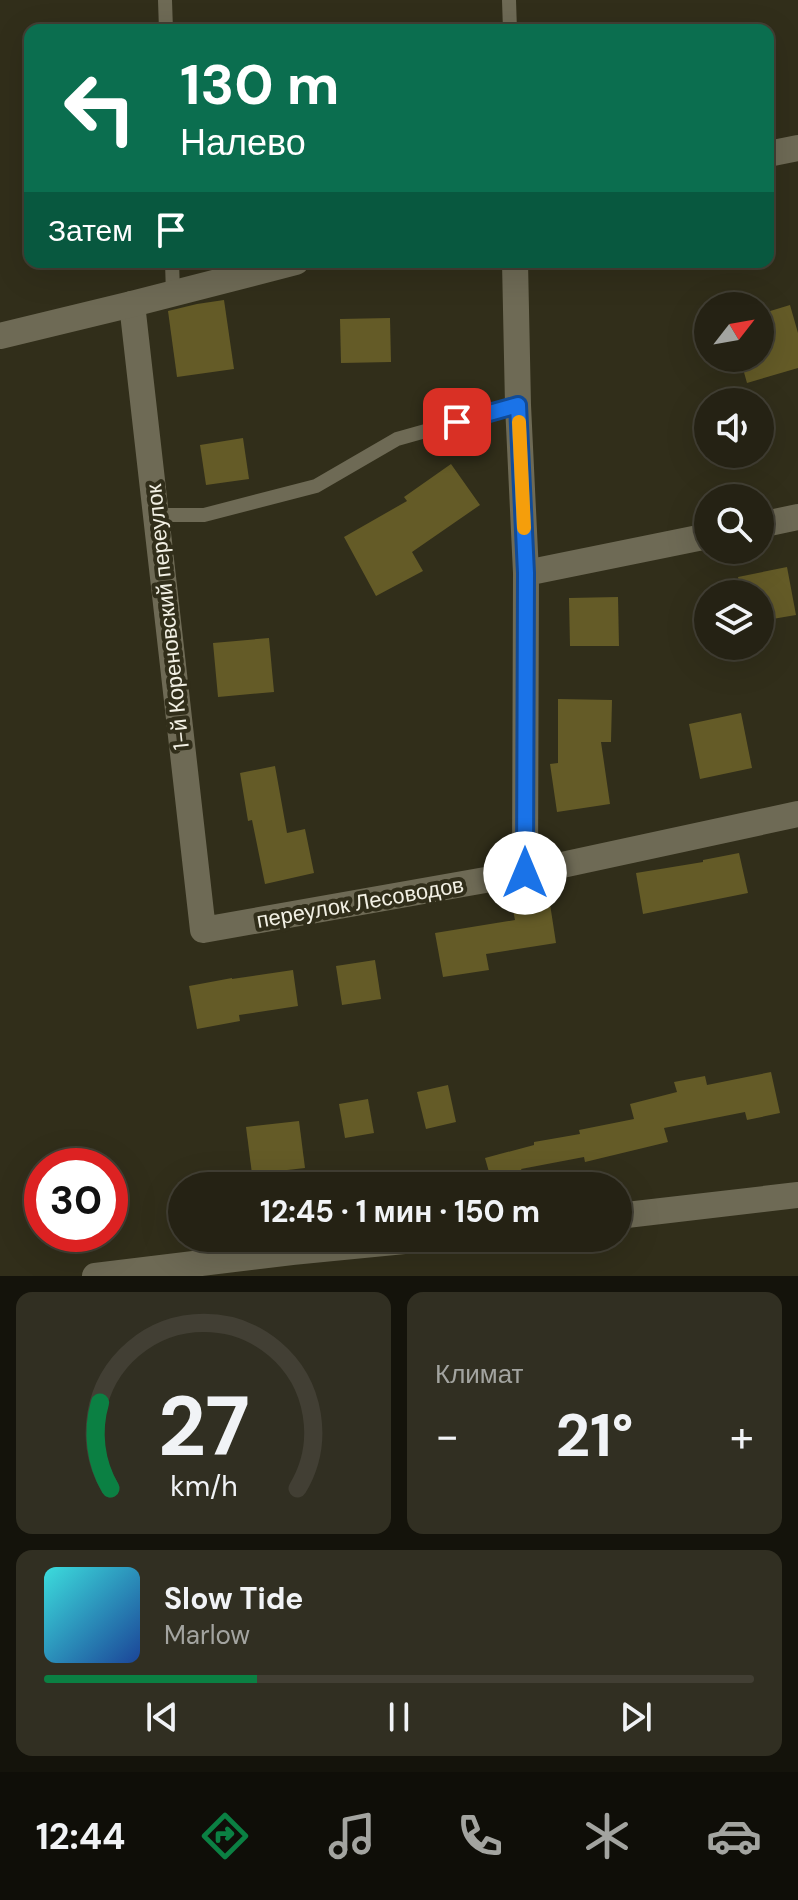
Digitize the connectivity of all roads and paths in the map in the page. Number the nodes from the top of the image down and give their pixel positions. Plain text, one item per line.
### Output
1 (165, 0) edge
2 (509, 0) edge
3 (166, 24) edge
4 (510, 24) edge
5 (798, 148) edge
6 (774, 153) edge
7 (172, 268) edge
8 (273, 268) edge
9 (515, 268) edge
10 (173, 294) junction
11 (132, 304) junction
12 (0, 336) edge
13 (518, 405) junction
14 (156, 515) junction
15 (798, 517) edge
16 (774, 522) edge
17 (694, 539) edge
18 (526, 573) junction
19 (798, 814) edge
20 (525, 873) junction
21 (203, 930) joint
22 (798, 1195) edge
23 (632, 1214) edge
24 (292, 1252) edge
25 (95, 1276) edge

1 - 3 lane
2 - 4 lane
5 - 6 street
7 - 10 lane
8 - 10 street
9 - 13 street
10 - 11 street
11 - 12 street
11 - 14 street, 1-й Кореновский переулок
13 - 14 lane
13 - 18 street
14 - 21 street, 1-й Кореновский переулок
15 - 16 street
17 - 18 street
18 - 20 street
19 - 20 street, переулок Лесоводов
20 - 21 street, переулок Лесоводов
22 - 23 street
24 - 25 street

